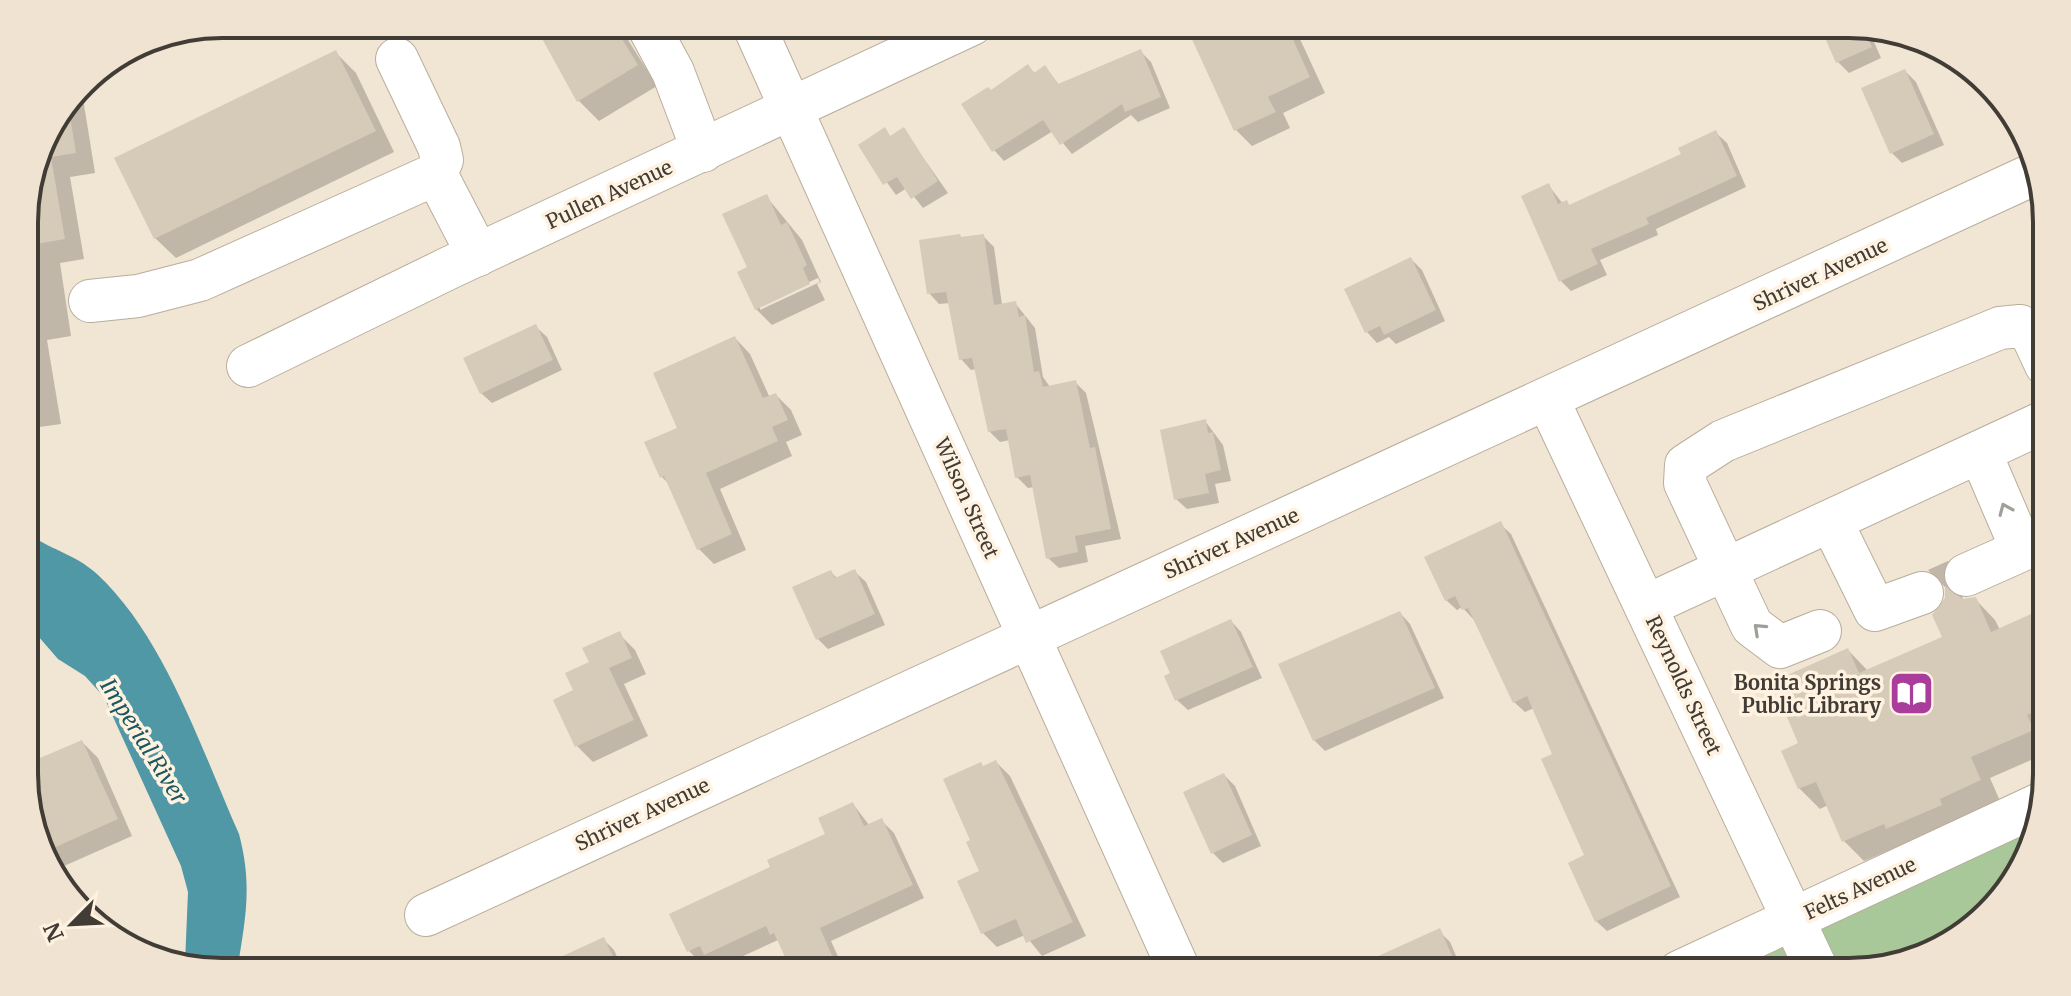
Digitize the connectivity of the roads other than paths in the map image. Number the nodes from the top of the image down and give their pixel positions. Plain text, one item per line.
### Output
1 (655, 38) edge
2 (760, 38) edge
3 (943, 38) edge
4 (397, 59) dead end
5 (793, 110) junction
6 (703, 151) junction
7 (436, 174) junction
8 (2027, 177) edge
9 (478, 255) junction
10 (90, 301) dead end
11 (2033, 337) edge
12 (248, 366) dead end
13 (1548, 400) junction
14 (2033, 427) edge
15 (1980, 452) junction
16 (1831, 521) junction
17 (1724, 569) junction
18 (1966, 575) dead end
19 (1922, 593) dead end
20 (1646, 606) junction
21 (1875, 610) junction
22 (1029, 634) junction
23 (2029, 809) edge
24 (426, 915) dead end
25 (1794, 919) junction
26 (1174, 958) edge
27 (1709, 958) edge
28 (1812, 958) edge

1 - 6 street
2 - 5 street, Wilson Street
3 - 5 street, Pullen Avenue
4 - 7 street
5 - 6 street, Pullen Avenue
5 - 22 street, Wilson Street
6 - 9 street, Pullen Avenue
7 - 9 street
7 - 10 street
8 - 13 street, Shriver Avenue
9 - 12 street, Pullen Avenue
11 - 17 street
13 - 20 street, Reynolds Street
13 - 22 street, Shriver Avenue
14 - 15 street
15 - 16 street
18 -> 15 street
16 - 17 street
16 - 21 street
17 - 20 street
21 -> 17 street
19 - 21 street
20 - 25 street, Reynolds Street
22 - 24 street, Shriver Avenue
22 - 26 street, Wilson Street
23 - 25 street, Felts Avenue
25 - 27 street, Felts Avenue
25 - 28 street, Reynolds Street

